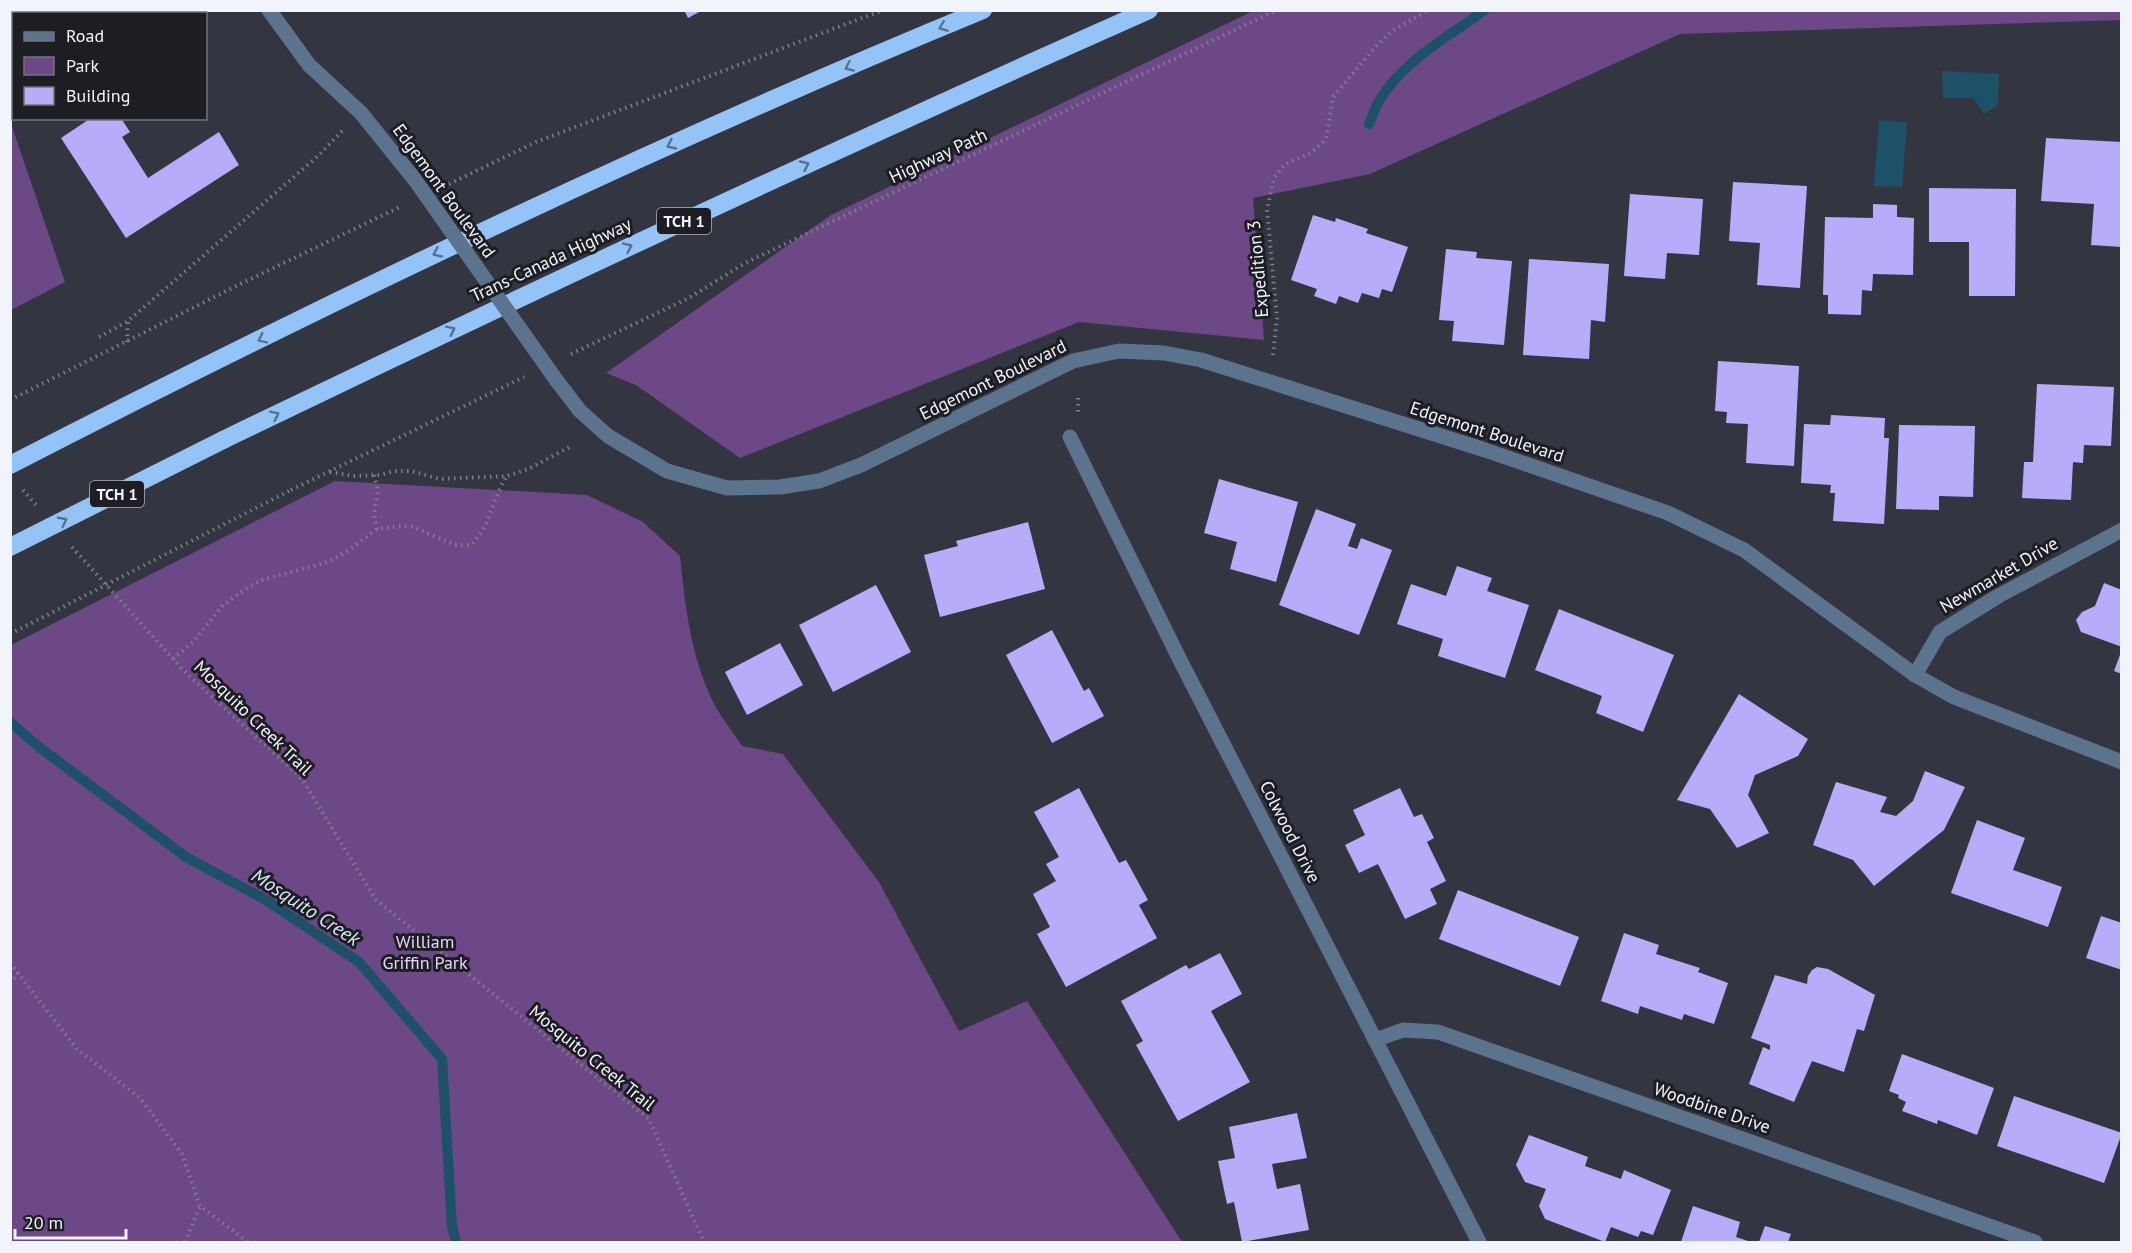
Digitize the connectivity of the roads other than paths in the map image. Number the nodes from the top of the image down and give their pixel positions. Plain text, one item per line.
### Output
1 (269, 10) edge
2 (983, 10) edge
3 (1149, 10) edge
4 (150, 393) junction
5 (1070, 437) dead end
6 (10, 454) edge
7 (10, 465) edge
8 (2121, 530) edge
9 (10, 547) edge
10 (1915, 675) junction
11 (2121, 762) edge
12 (1374, 1040) junction
13 (1479, 1242) edge
14 (2035, 1242) edge

1 - 10 street, Edgemont Boulevard, bridge
2 -> 4 highway
9 -> 3 highway, Trans-Canada Highway / TCH 1, bridge
4 - 6 highway
4 - 7 highway
5 - 12 street, Colwood Drive
8 - 10 street, Newmarket Drive
10 - 11 street, Edgemont Boulevard
12 - 13 street, Colwood Drive
12 - 14 street, Woodbine Drive

